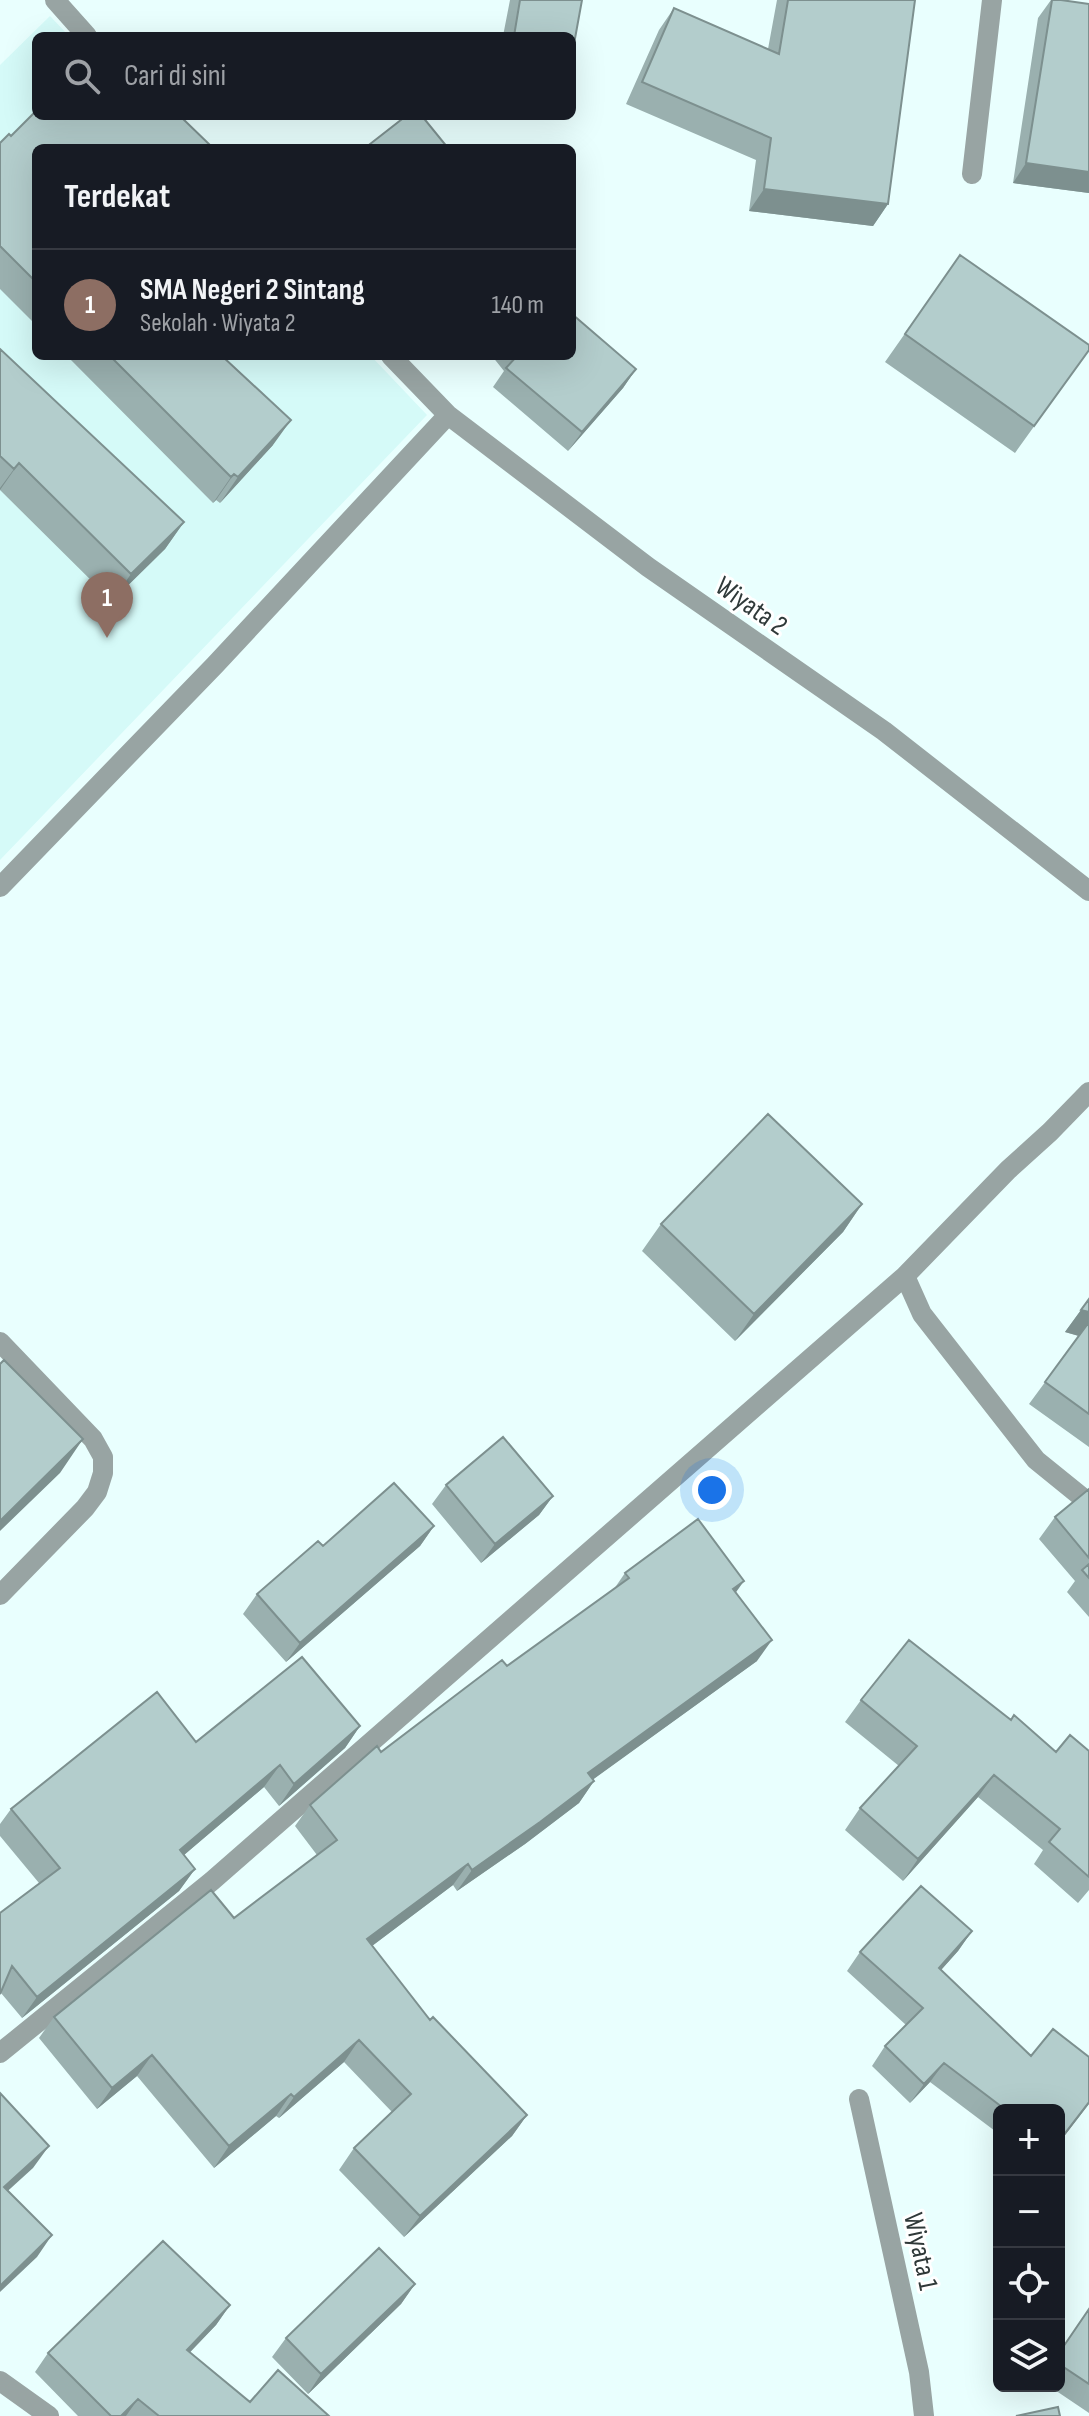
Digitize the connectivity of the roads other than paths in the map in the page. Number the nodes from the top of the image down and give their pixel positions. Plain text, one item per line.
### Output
1 (55, 0) edge
2 (992, 0) edge
3 (83, 32) edge
4 (972, 174) dead end
5 (395, 360) edge
6 (448, 415) junction
7 (0, 887) edge
8 (1089, 891) edge
9 (1089, 1092) edge
10 (905, 1276) junction
11 (0, 1342) edge
12 (1089, 1503) edge
13 (0, 1595) edge
14 (0, 2053) edge
15 (859, 2099) dead end
16 (0, 2381) edge
17 (49, 2416) edge
18 (924, 2416) edge

1 - 3 street
2 - 4 street
5 - 6 street, Wiyata 2
6 - 7 street
6 - 8 street, Wiyata 2
9 - 10 street
10 - 12 street
10 - 14 street
11 - 13 street
15 - 18 street, Wiyata 1
16 - 17 street

